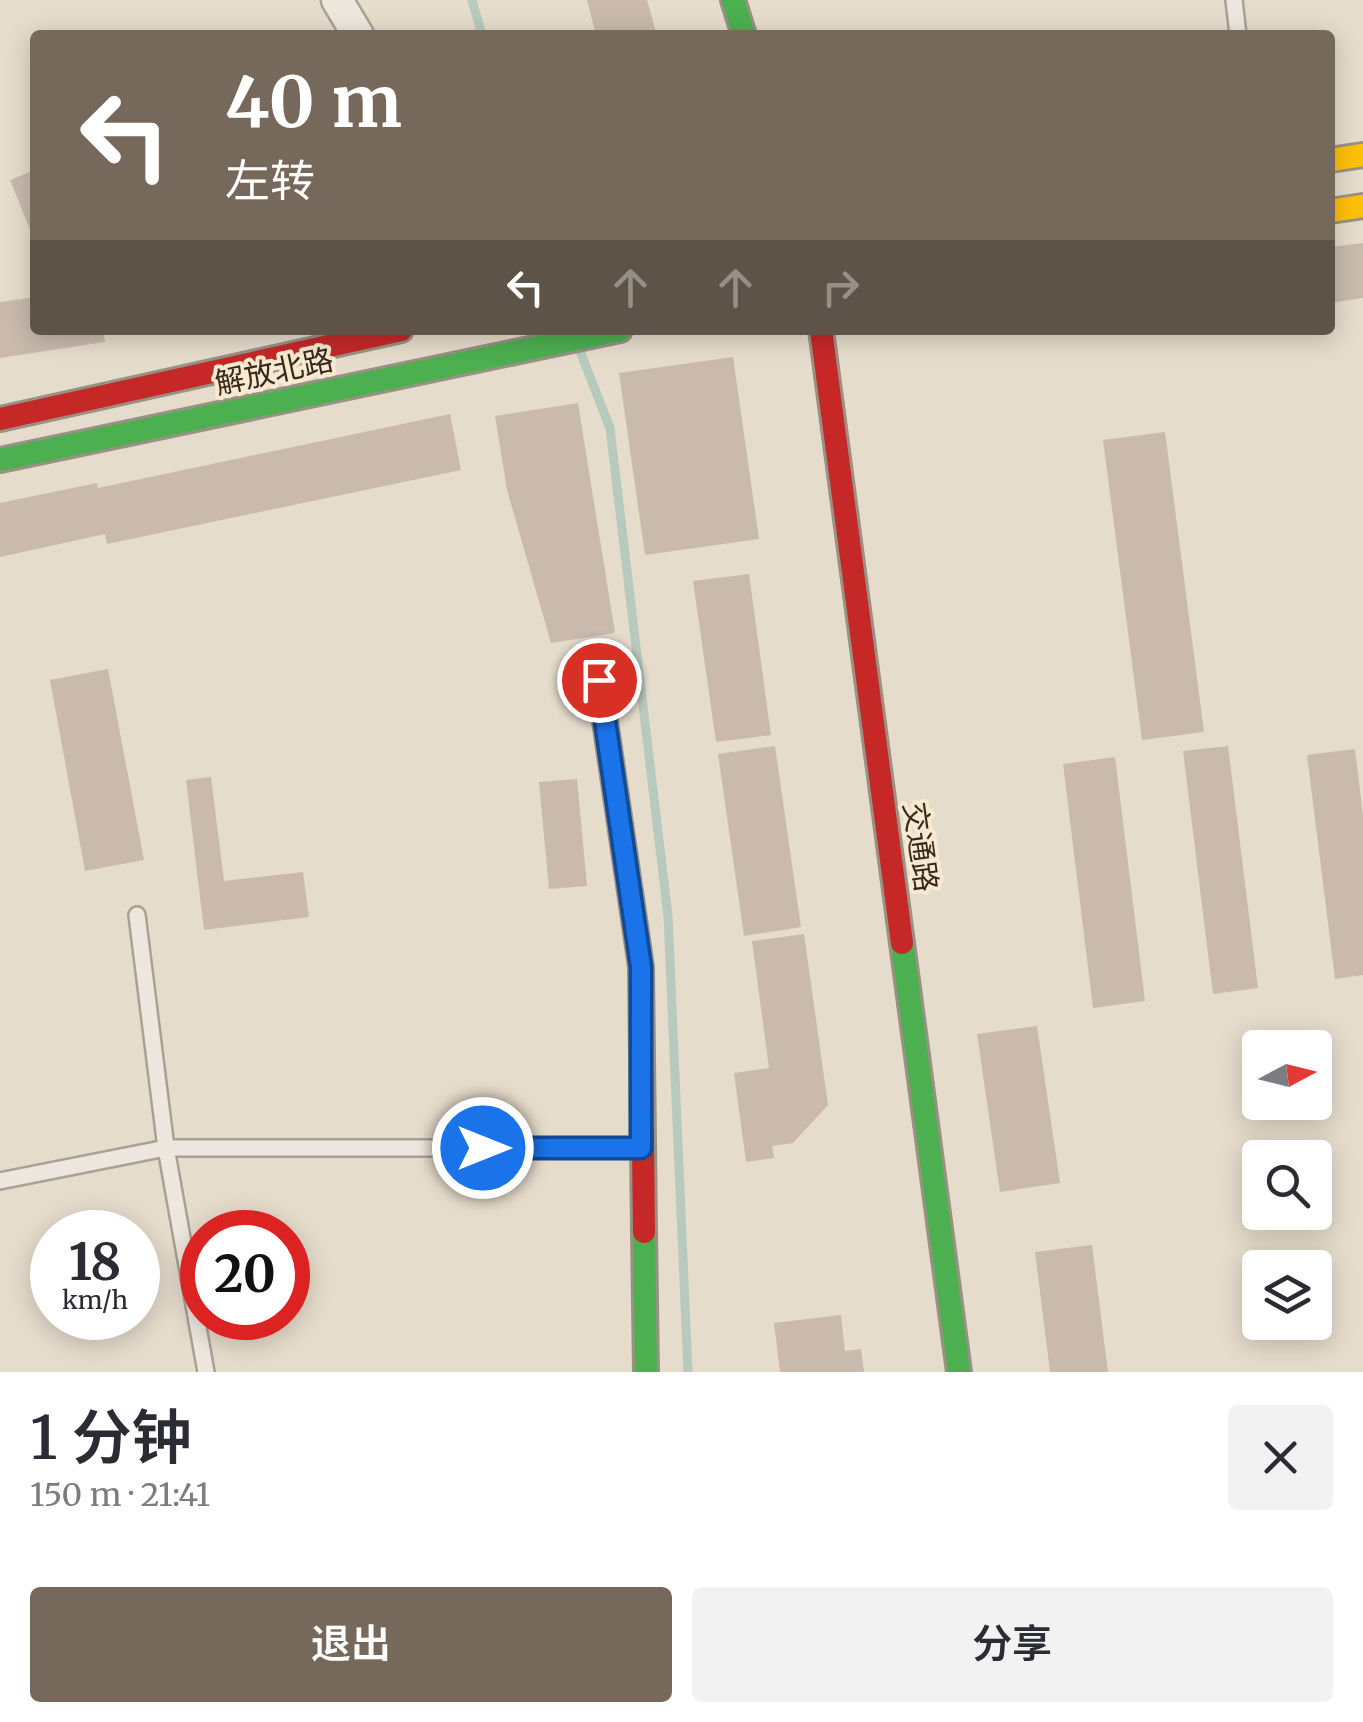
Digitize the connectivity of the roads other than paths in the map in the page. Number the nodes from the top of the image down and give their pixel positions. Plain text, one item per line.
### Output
1 (337, 0) edge
2 (733, 0) edge
3 (1234, 0) edge
4 (355, 30) edge
5 (742, 30) edge
6 (1237, 30) edge
7 (1363, 155) edge
8 (1335, 159) edge
9 (1363, 206) edge
10 (1335, 210) edge
11 (378, 335) edge
12 (596, 335) edge
13 (823, 335) edge
14 (0, 419) edge
15 (0, 460) edge
16 (599, 680) dead end
17 (138, 915) dead end
18 (166, 1148) junction
19 (641, 1148) junction
20 (0, 1181) edge
21 (206, 1372) edge
22 (646, 1372) edge
23 (959, 1372) edge

1 - 4 street
2 - 5 street
3 - 6 lane
7 - 8 street
9 - 10 street
11 - 14 street, 解放北路
12 - 15 street, 解放北路
13 - 23 street, 交通路
16 - 19 street
17 - 18 lane
18 - 19 lane
18 - 20 lane
18 - 21 lane
19 - 22 street

